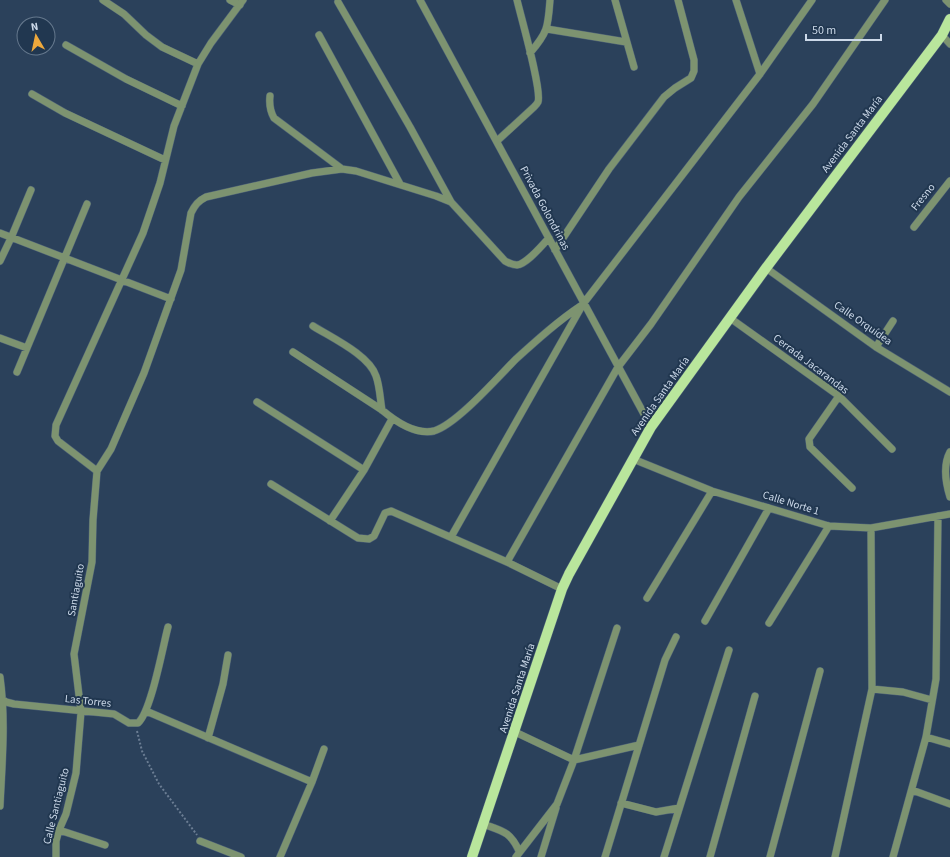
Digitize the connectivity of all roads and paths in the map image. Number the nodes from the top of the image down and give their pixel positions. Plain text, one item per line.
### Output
1 (103, 0) edge
2 (230, 0) edge
3 (420, 0) edge
4 (517, 0) edge
5 (550, 0) edge
6 (615, 0) edge
7 (678, 0) edge
8 (736, 0) edge
9 (812, 0) edge
10 (885, 0) edge
11 (946, 0) edge
12 (241, 2) edge
13 (338, 2) dead end
14 (950, 4) edge
15 (950, 20) edge
16 (547, 29) junction
17 (942, 35) junction
18 (319, 36) dead end
19 (626, 42) junction
20 (950, 44) edge
21 (66, 45) dead end
22 (530, 53) junction
23 (198, 64) junction
24 (634, 67) dead end
25 (760, 74) junction
26 (32, 94) dead end
27 (270, 96) dead end
28 (182, 106) junction
29 (497, 141) junction
30 (165, 160) junction
31 (342, 169) junction
32 (950, 181) edge
33 (400, 184) junction
34 (30, 190) dead end
35 (451, 202) junction
36 (87, 204) dead end
37 (914, 227) dead end
38 (0, 233) edge
39 (11, 238) junction
40 (549, 238) junction
41 (555, 250) junction
42 (64, 259) junction
43 (0, 261) edge
44 (766, 268) junction
45 (122, 280) junction
46 (171, 299) junction
47 (583, 304) junction
48 (730, 318) junction
49 (893, 321) dead end
50 (313, 326) dead end
51 (0, 338) edge
52 (876, 347) junction
53 (27, 348) junction
54 (293, 352) dead end
55 (618, 367) junction
56 (17, 372) dead end
57 (950, 392) edge
58 (839, 396) junction
59 (257, 402) dead end
60 (382, 410) junction
61 (392, 419) junction
62 (651, 427) junction
63 (892, 449) dead end
64 (950, 452) edge
65 (633, 459) junction
66 (364, 470) junction
67 (96, 471) junction
68 (271, 484) dead end
69 (852, 488) dead end
70 (712, 491) junction
71 (950, 497) edge
72 (769, 508) junction
73 (950, 514) edge
74 (938, 516) junction
75 (330, 521) junction
76 (829, 526) junction
77 (871, 528) junction
78 (451, 537) junction
79 (507, 562) junction
80 (562, 589) junction
81 (647, 598) dead end
82 (705, 621) dead end
83 (769, 623) dead end
84 (168, 627) dead end
85 (617, 628) dead end
86 (676, 637) dead end
87 (729, 650) dead end
88 (228, 655) dead end
89 (820, 671) dead end
90 (0, 677) edge
91 (872, 689) junction
92 (755, 696) dead end
93 (1, 698) edge
94 (932, 700) junction
95 (146, 710) junction
96 (81, 712) junction
97 (135, 724) junction
98 (515, 732) junction
99 (926, 737) junction
100 (208, 738) junction
101 (950, 744) edge
102 (639, 745) junction
103 (324, 749) dead end
104 (574, 760) junction
105 (312, 782) junction
106 (912, 790) junction
107 (557, 804) junction
108 (621, 804) junction
109 (950, 804) edge
110 (0, 806) edge
111 (679, 808) junction
112 (483, 824) junction
113 (59, 830) junction
114 (200, 840) joint
115 (104, 845) dead end
116 (517, 854) edge
117 (56, 857) edge
118 (241, 857) edge
119 (280, 857) edge
120 (472, 857) edge
121 (541, 857) edge
122 (605, 857) edge
123 (664, 857) edge
124 (710, 857) edge
125 (770, 857) edge
126 (835, 857) edge
127 (893, 857) edge

1 - 23 street
2 - 12 street
3 - 29 street, Privada Golondrinas
4 - 22 street
5 - 16 street
6 - 19 street
7 - 41 street
8 - 25 street
9 - 25 street
10 - 55 street
11 - 14 street
12 - 23 street
13 - 35 street
15 - 17 main road, Avenida Santa María
16 - 19 street
16 - 22 street
17 - 20 street
17 - 44 main road, Avenida Santa María
18 - 33 street
19 - 24 street
21 - 28 street
22 - 29 street
23 - 28 street
25 - 47 street
26 - 30 street
27 - 31 street
28 - 30 street
29 - 40 street, Privada Golondrinas
30 - 45 street
31 - 33 street
31 - 46 street
32 - 37 street, Fresno
33 - 35 street
34 - 39 street
35 - 40 street
36 - 42 street
38 - 39 street
39 - 42 street
39 - 43 street
40 - 41 street, Privada Golondrinas
41 - 47 street, Privada Golondrinas
42 - 45 street
42 - 53 street
44 - 48 main road, Avenida Santa María
44 - 52 street, Calle Orquídea
45 - 46 street
45 - 67 street
46 - 67 street
47 - 55 street, Privada Golondrinas
47 - 61 street
47 - 78 street
48 - 58 street, Cerrada Jacarandas
48 - 62 main road, Avenida Santa María
49 - 52 street
50 - 60 street
51 - 53 street
52 - 57 street, Calle Orquídea
53 - 56 street
54 - 60 street
55 - 62 street, Privada Golondrinas
55 - 79 street
58 - 63 street, Cerrada Jacarandas
58 - 69 street
59 - 66 street
60 - 61 street
61 - 66 street
62 - 65 main road, Avenida Santa María
64 - 71 street
65 - 70 street, Calle Norte 1
65 - 80 main road, Avenida Santa María
66 - 75 street
67 - 96 street, Santiaguito
68 - 75 street
70 - 72 street, Calle Norte 1
70 - 81 street
72 - 76 street, Calle Norte 1
72 - 82 street
73 - 74 street, Calle Norte 1
74 - 77 street, Calle Norte 1
74 - 94 street
75 - 78 street
76 - 77 street, Calle Norte 1
76 - 83 street
77 - 91 street
78 - 79 street
79 - 80 street
80 - 98 main road, Avenida Santa María
84 - 95 street
85 - 104 street
86 - 102 street
87 - 111 street
88 - 100 street
89 - 125 street
90 - 93 street
91 - 94 street
91 - 126 street
92 - 124 street
93 - 96 street, Las Torres
93 - 110 street
94 - 99 street
95 - 97 street
95 - 100 street
96 - 97 street, Las Torres
96 - 113 street, Calle Santiaguito
97 - 114 path
98 - 104 street
98 - 112 main road, Avenida Santa María
99 - 101 street
99 - 106 street
100 - 105 street
102 - 104 street
102 - 108 street
103 - 105 street
104 - 107 street
105 - 119 street
106 - 109 street
106 - 127 street
107 - 116 street
107 - 121 street
108 - 111 street
108 - 122 street
111 - 123 street
112 - 116 street
112 - 120 main road, Avenida Santa María
113 - 115 street
113 - 117 street, Calle Santiaguito
114 - 118 street

